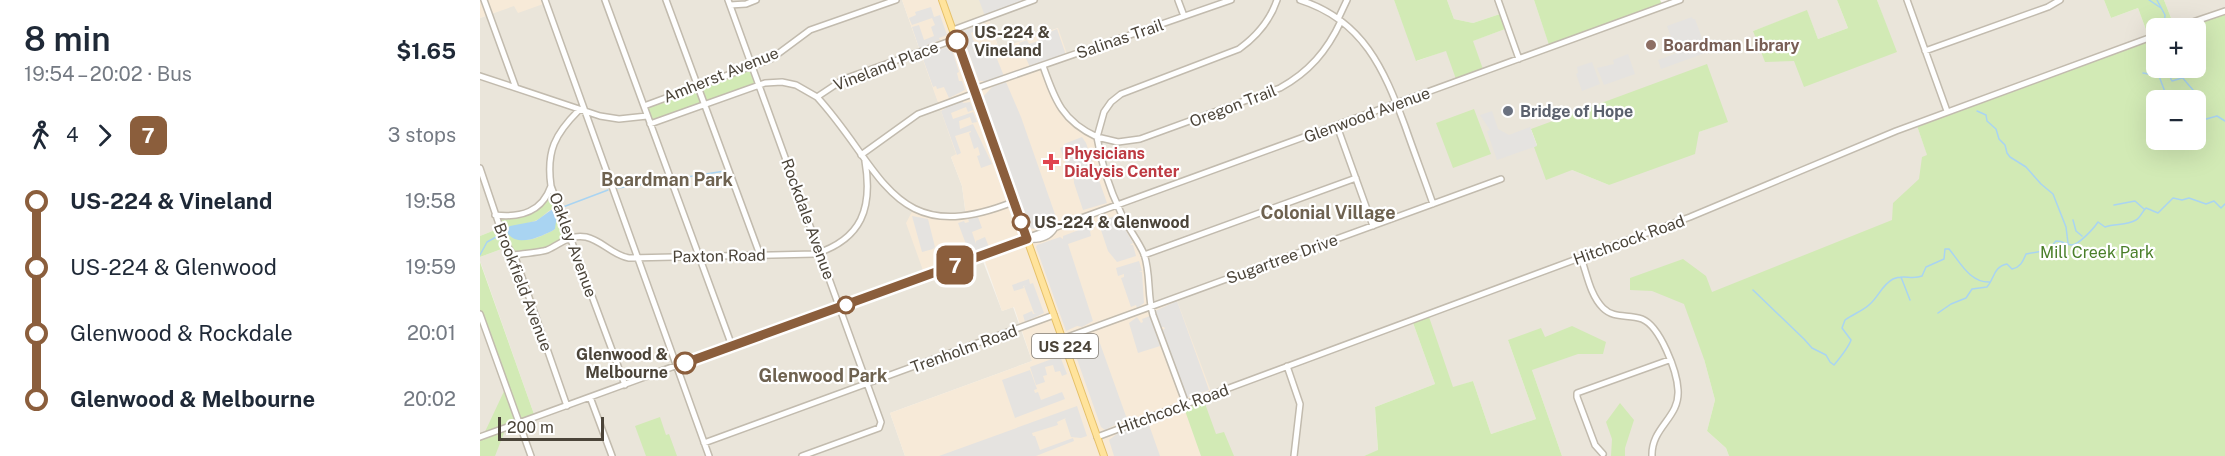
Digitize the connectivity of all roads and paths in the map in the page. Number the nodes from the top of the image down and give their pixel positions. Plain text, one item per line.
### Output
1 (484, 0) edge
2 (544, 0) edge
3 (605, 0) edge
4 (666, 0) edge
5 (756, 0) edge
6 (896, 0) edge
7 (942, 0) edge
8 (1034, 0) edge
9 (1178, 0) edge
10 (1231, 0) edge
11 (1277, 0) edge
12 (1300, 0) edge
13 (1347, 0) edge
14 (1498, 0) edge
15 (1680, 0) edge
16 (1907, 0) edge
17 (2060, 0) edge
18 (729, 2) edge
19 (2225, 11) edge
20 (1184, 16) junction
21 (2204, 18) edge
22 (1339, 20) junction
23 (953, 30) junction
24 (956, 39) junction
25 (2146, 39) edge
26 (1925, 51) junction
27 (1519, 59) junction
28 (1043, 66) junction
29 (752, 67) junction
30 (480, 77) edge
31 (759, 84) junction
32 (698, 86) junction
33 (516, 88) junction
34 (974, 91) junction
35 (817, 97) junction
36 (1397, 104) junction
37 (705, 105) junction
38 (644, 106) junction
39 (579, 110) junction
40 (1947, 111) junction
41 (586, 113) junction
42 (647, 116) junction
43 (650, 124) junction
44 (1337, 126) junction
45 (1097, 137) junction
46 (861, 155) junction
47 (865, 161) junction
48 (480, 168) edge
49 (1356, 178) junction
50 (1501, 179) dead end
51 (551, 186) junction
52 (556, 197) junction
53 (547, 198) junction
54 (1014, 202) junction
55 (1433, 204) junction
56 (1118, 206) junction
57 (495, 214) junction
58 (1373, 226) junction
59 (571, 237) junction
60 (1027, 239) junction
61 (820, 252) junction
62 (514, 255) junction
63 (760, 255) junction
64 (1144, 255) junction
65 (699, 257) junction
66 (639, 258) junction
67 (1581, 258) junction
68 (840, 307) junction
69 (1151, 307) junction
70 (480, 314) edge
71 (1054, 315) junction
72 (1062, 339) junction
73 (732, 346) junction
74 (1669, 360) junction
75 (678, 366) junction
76 (1287, 366) junction
77 (868, 384) junction
78 (625, 385) junction
79 (590, 398) junction
80 (1186, 404) junction
81 (567, 406) junction
82 (519, 423) junction
83 (480, 437) edge
84 (1097, 437) junction
85 (704, 442) junction
86 (1603, 454) dead end
87 (531, 456) edge
88 (612, 456) edge
89 (709, 456) edge
90 (802, 456) edge
91 (1104, 456) edge
92 (1294, 456) edge
93 (1652, 456) edge

1 - 33 street
2 - 41 street
3 - 38 street
4 - 32 street
5 - 18 street
6 - 29 street, Amherst Avenue
7 - 23 main road, US 224
8 - 23 street
9 - 20 street
10 - 20 street, Salinas Trail
11 - 45 street
12 - 22 street
13 - 22 street, Oregon Trail
14 - 27 street
15 - 27 street, Glenwood Avenue
16 - 26 street
17 - 26 street
18 - 29 street, Rockdale Avenue
19 - 21 street
20 - 28 street, Salinas Trail
22 - 36 street
22 - 45 street, Oregon Trail
23 - 24 main road, US 224
24 - 34 main road, US 224
24 - 35 street, Vineland Place
25 - 40 street, Hitchcock Road
26 - 40 street
27 - 36 street, Glenwood Avenue
28 - 34 street, Salinas Trail
28 - 45 street
29 - 31 street, Rockdale Avenue
29 - 32 street, Amherst Avenue
30 - 33 street
31 - 35 street
31 - 37 street
31 - 61 street, Rockdale Avenue
32 - 37 street
32 - 38 street, Amherst Avenue
33 - 39 street
34 - 46 street, Salinas Trail
34 - 54 main road, US 224
35 - 46 street
36 - 44 street, Glenwood Avenue
36 - 55 street
37 - 43 street
37 - 63 street
38 - 42 street
39 - 41 street
39 - 51 street, Oakley Avenue
40 - 67 street, Hitchcock Road
41 - 42 street
41 - 66 street
42 - 43 street
43 - 65 street
44 - 49 street
44 - 56 street, Glenwood Avenue
45 - 56 street
46 - 47 street
47 - 54 street
47 - 61 street, Paxton Road
48 - 57 street, Brookfield Avenue
49 - 58 street
49 - 64 street
50 - 55 street, Sugartree Drive
51 - 52 street, Oakley Avenue
51 - 53 street
52 - 53 street
52 - 59 street, Oakley Avenue
53 - 57 street
54 - 60 main road, US 224
55 - 58 street, Sugartree Drive
56 - 60 street, Glenwood Avenue
56 - 64 street
57 - 62 street, Brookfield Avenue
58 - 69 street, Sugartree Drive
59 - 62 street
59 - 66 street, Paxton Road
59 - 78 street, Oakley Avenue
60 - 68 street, Glenwood Avenue
60 - 71 main road, US 224
61 - 63 street, Paxton Road
61 - 68 street, Rockdale Avenue
62 - 81 street, Brookfield Avenue
63 - 65 street, Paxton Road
64 - 69 street
65 - 66 street, Paxton Road
65 - 73 street
66 - 75 street
67 - 74 street
67 - 76 street, Hitchcock Road
68 - 73 street, Glenwood Avenue
68 - 77 street, Rockdale Avenue
69 - 72 street, Sugartree Drive
69 - 80 street
70 - 82 street
71 - 72 main road, US 224
71 - 77 street, Trenholm Road
72 - 84 main road, US 224
73 - 75 street, Glenwood Avenue
74 - 86 street
74 - 93 street
75 - 78 street, Glenwood Avenue
75 - 85 street
76 - 80 street, Hitchcock Road
76 - 92 street
77 - 85 street, Trenholm Road
77 - 90 street, Rockdale Avenue
78 - 79 street, Glenwood Avenue
79 - 81 street, Glenwood Avenue
79 - 88 street
80 - 84 street, Hitchcock Road
81 - 82 street, Glenwood Avenue
82 - 83 street, Glenwood Avenue
82 - 87 street
84 - 91 main road, US 224
85 - 89 street

